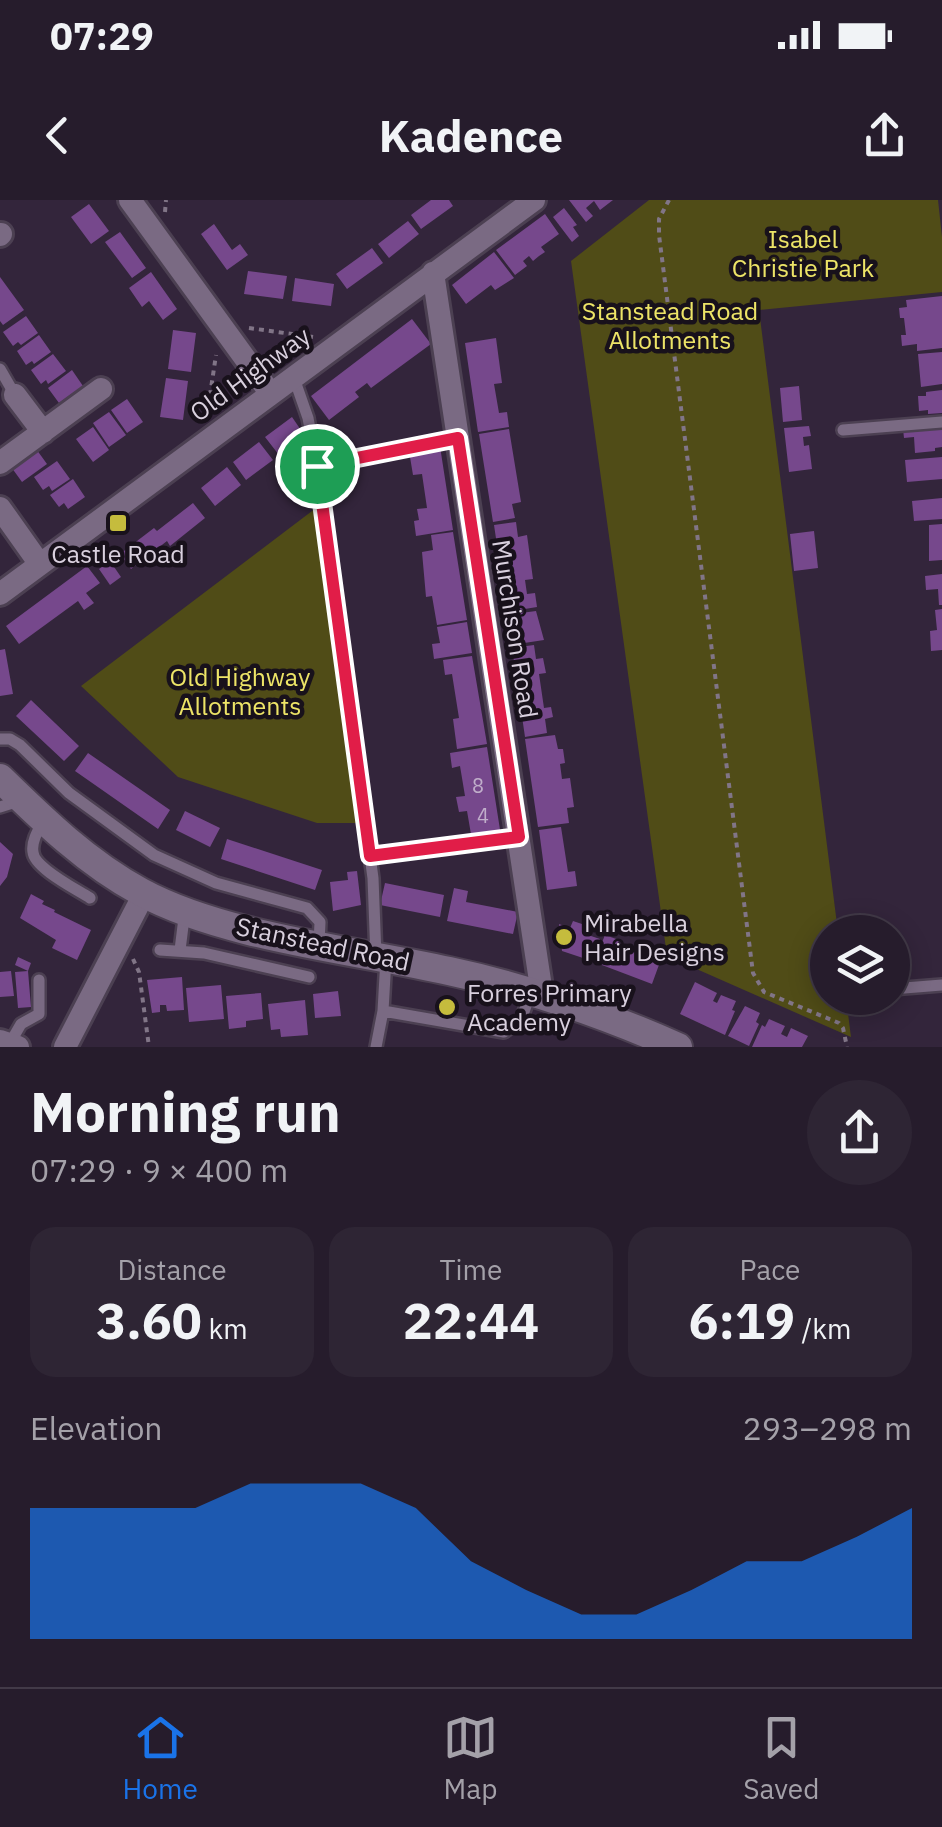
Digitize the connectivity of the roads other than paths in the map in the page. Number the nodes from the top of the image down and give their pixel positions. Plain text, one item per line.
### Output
1 (130, 200) edge
2 (534, 200) edge
3 (433, 273) junction
4 (0, 370) edge
5 (293, 376) junction
6 (101, 389) dead end
7 (271, 394) junction
8 (16, 395) joint
9 (942, 422) edge
10 (843, 430) dead end
11 (43, 432) junction
12 (458, 438) junction
13 (0, 463) edge
14 (317, 466) junction
15 (0, 508) edge
16 (39, 563) junction
17 (0, 594) edge
18 (0, 739) edge
19 (0, 778) edge
20 (11, 803) edge
21 (44, 820) junction
22 (95, 862) junction
23 (76, 890) junction
24 (144, 894) junction
25 (90, 898) dead end
26 (185, 910) junction
27 (275, 935) junction
28 (320, 944) junction
29 (160, 950) dead end
30 (180, 950) junction
31 (381, 957) junction
32 (267, 967) junction
33 (309, 977) dead end
34 (39, 980) dead end
35 (942, 985) edge
36 (910, 988) edge
37 (536, 992) junction
38 (382, 1011) junction
39 (9, 1044) edge
40 (65, 1047) edge
41 (376, 1047) edge
42 (678, 1047) edge

1 - 7 street
2 - 3 street, Old Highway
3 - 5 street, Old Highway
3 - 12 street, Murchison Road
4 - 8 lane
5 - 7 street, Old Highway
5 - 14 lane
6 - 11 street
7 - 16 street, Old Highway
8 - 11 street
9 - 10 lane
11 - 13 street
12 - 14 lane
12 - 37 street, Murchison Road
14 - 31 lane
15 - 16 street
16 - 17 street, Old Highway
18 - 28 lane
19 - 20 street, Stanstead Road
20 - 21 street, Stanstead Road
21 - 22 street, Stanstead Road
21 - 23 lane
22 - 23 lane
22 - 24 street, Stanstead Road
23 - 25 lane
24 - 26 street, Stanstead Road
24 - 40 street
26 - 27 street, Stanstead Road
26 - 30 lane
27 - 28 street, Stanstead Road
27 - 32 lane
28 - 31 street, Stanstead Road
29 - 30 lane
30 - 32 lane
31 - 37 street, Stanstead Road
31 - 38 lane
32 - 33 lane
34 - 39 lane
35 - 36 lane
37 - 38 lane
37 - 42 street, Stanstead Road
38 - 41 lane

